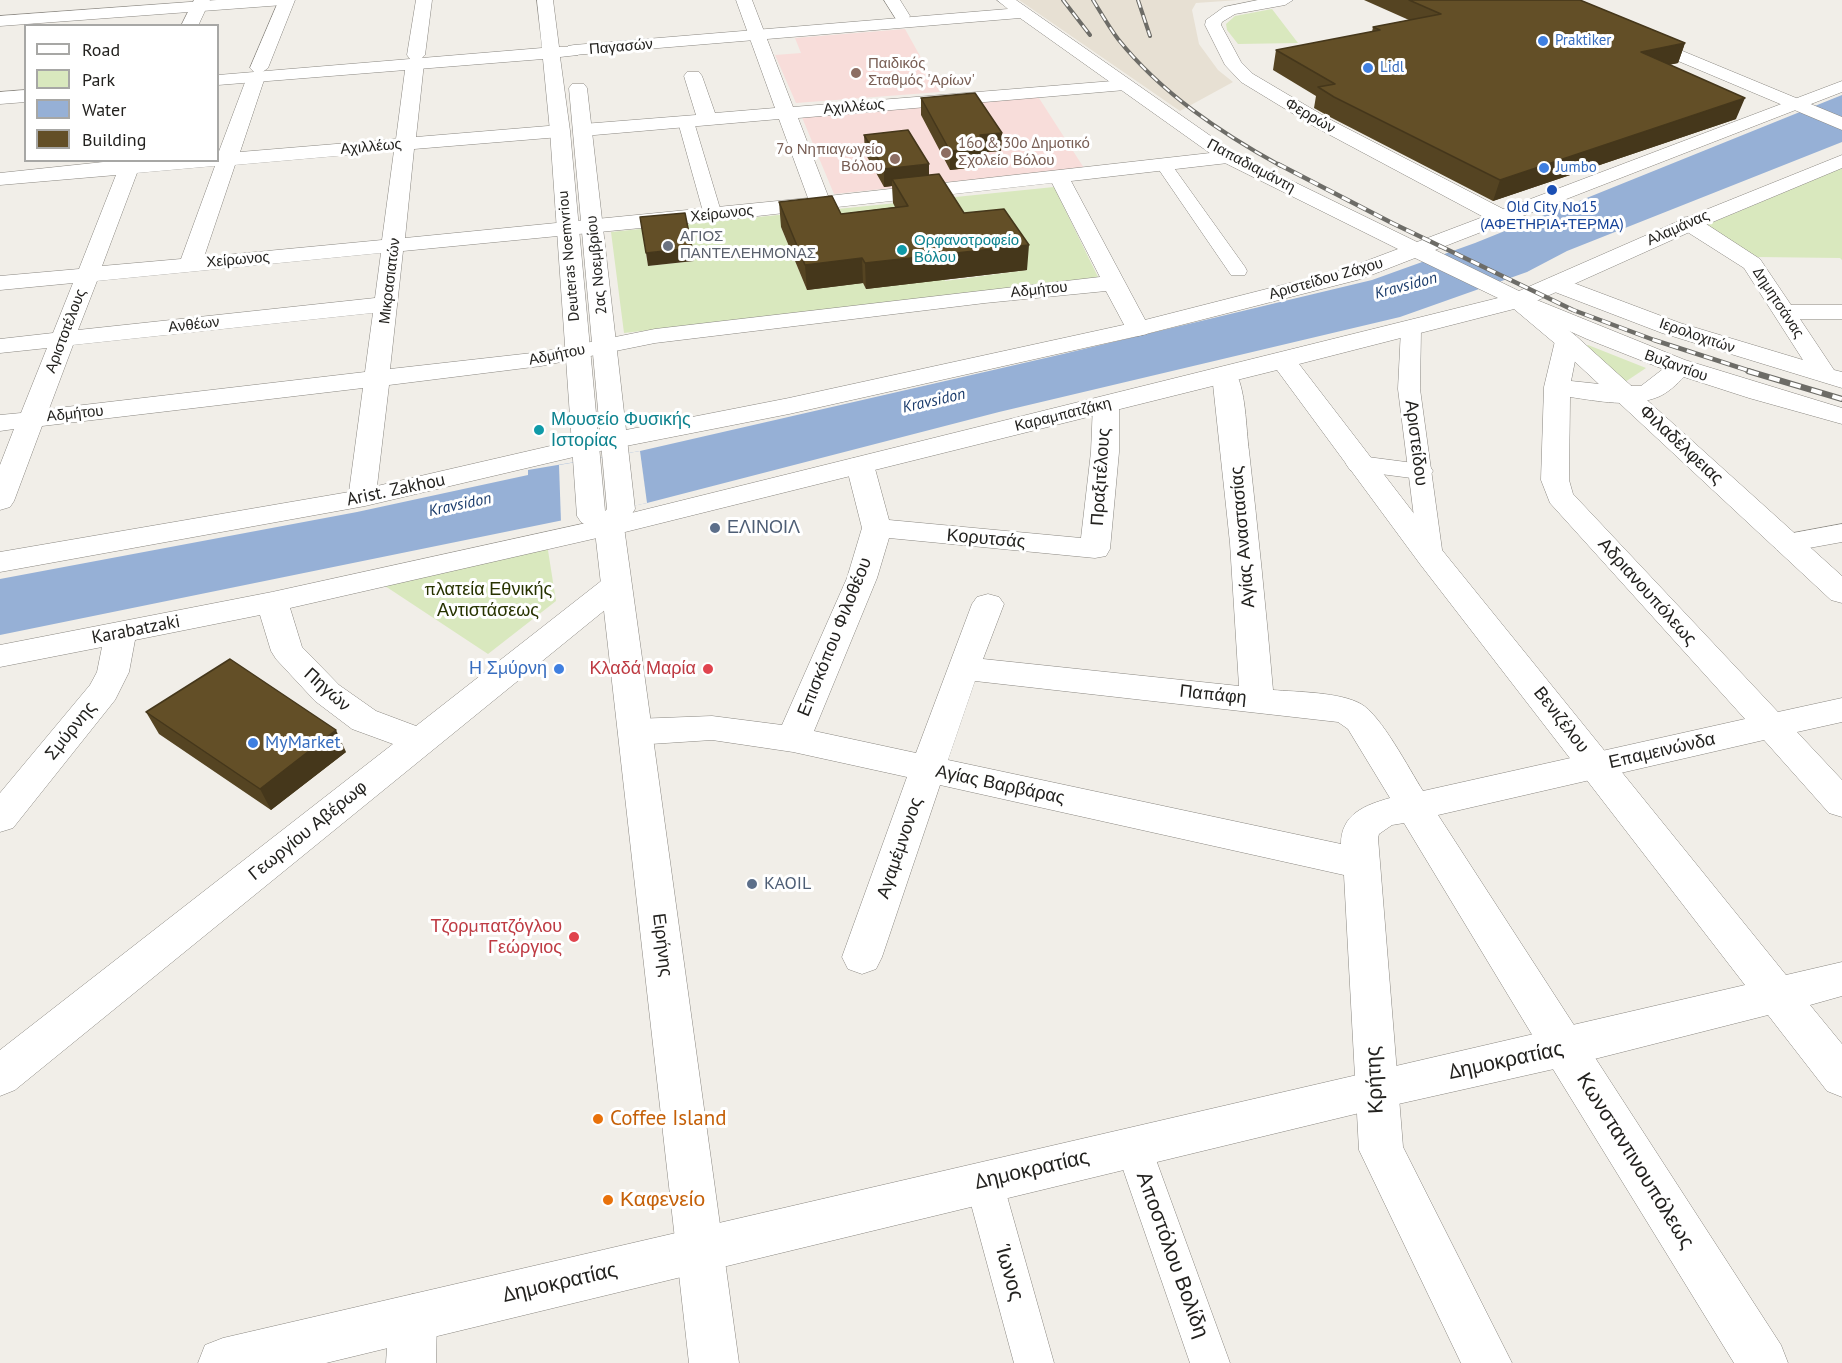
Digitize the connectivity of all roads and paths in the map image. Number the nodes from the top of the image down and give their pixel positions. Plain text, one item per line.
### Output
1 (285, 0) edge
2 (424, 0) edge
3 (545, 0) edge
4 (744, 0) edge
5 (892, 0) edge
6 (1285, 0) edge
7 (200, 3) edge
8 (1014, 7) edge
9 (77, 8) edge
10 (902, 16) junction
11 (0, 21) edge
12 (190, 24) edge
13 (757, 31) junction
14 (1622, 31) edge
15 (573, 43) junction
16 (551, 48) junction
17 (416, 59) junction
18 (219, 71) edge
19 (258, 72) junction
20 (693, 76) dead end
21 (219, 80) edge
22 (1125, 85) junction
23 (1842, 86) edge
24 (24, 87) edge
25 (0, 89) edge
26 (24, 96) edge
27 (0, 98) edge
28 (1794, 104) junction
29 (787, 113) junction
30 (707, 120) junction
31 (686, 122) junction
32 (1842, 124) edge
33 (583, 130) junction
34 (560, 131) junction
35 (405, 144) junction
36 (1228, 157) junction
37 (220, 160) edge
38 (1842, 161) edge
39 (176, 162) edge
40 (131, 164) edge
41 (1163, 164) junction
42 (1059, 177) junction
43 (6, 184) edge
44 (820, 203) junction
45 (713, 215) junction
46 (1501, 217) junction
47 (1689, 223) junction
48 (593, 227) junction
49 (567, 229) junction
50 (394, 246) junction
51 (1425, 253) junction
52 (190, 265) junction
53 (1238, 271) dead end
54 (88, 275) junction
55 (0, 283) edge
56 (1114, 283) junction
57 (1555, 284) junction
58 (1509, 295) junction
59 (387, 304) junction
60 (1784, 312) junction
61 (1842, 312) edge
62 (1138, 329) junction
63 (1411, 329) junction
64 (63, 339) junction
65 (1567, 341) junction
66 (605, 345) junction
67 (0, 346) edge
68 (577, 352) junction
69 (1283, 360) junction
70 (1680, 368) junction
71 (1225, 375) junction
72 (1834, 378) edge
73 (378, 380) junction
74 (1557, 387) junction
75 (1624, 393) junction
76 (1106, 404) junction
77 (1842, 416) edge
78 (32, 419) junction
79 (0, 423) edge
80 (614, 448) junction
81 (585, 453) junction
82 (860, 465) junction
83 (1360, 465) junction
84 (1419, 471) junction
85 (362, 498) junction
86 (0, 501) edge
87 (607, 517) junction
88 (877, 528) junction
89 (1842, 533) edge
90 (1787, 543) junction
91 (1095, 549) joint
92 (1431, 557) junction
93 (0, 562) edge
94 (616, 585) junction
95 (1842, 593) edge
96 (272, 602) junction
97 (988, 604) dead end
98 (120, 634) junction
99 (0, 656) edge
100 (963, 668) junction
101 (1257, 700) junction
102 (1842, 710) edge
103 (1769, 726) junction
104 (635, 732) junction
105 (793, 740) junction
106 (421, 741) junction
107 (1596, 766) junction
108 (927, 769) junction
109 (1842, 803) edge
110 (1412, 807) junction
111 (0, 818) edge
112 (1362, 864) junction
113 (862, 957) dead end
114 (1842, 979) edge
115 (1777, 995) junction
116 (1563, 1048) junction
117 (0, 1076) edge
118 (1842, 1077) edge
119 (1376, 1089) junction
120 (1133, 1146) junction
121 (984, 1182) junction
122 (700, 1250) junction
123 (412, 1341) edge
124 (223, 1363) edge
125 (714, 1363) edge
126 (1034, 1363) edge
127 (1210, 1363) edge
128 (1487, 1363) edge
129 (1763, 1363) edge

1 - 7 street
1 - 19 street
2 - 17 street, Μικρασιατών
3 - 16 street
4 - 13 street
5 - 10 street
6 - 46 street, Φερρών
7 - 9 street
7 - 12 street
8 - 10 street, Παγασών
8 - 13 street, Παγασών
8 - 22 street, Παπαδιαμάντη
9 - 11 street
10 - 13 street, Παγασών
13 - 15 street, Παγασών
13 - 29 street
14 - 28 street
15 - 16 street, Παγασών
15 - 33 street, 2ας Νοεμβρίου
16 - 17 street, Παγασών
16 - 34 street, Deuteras Noemvriou
17 - 19 street, Παγασών
17 - 35 street, Μικρασιατών
18 - 19 street, Παγασών
19 - 21 street, Παγασών
19 - 37 street
20 - 30 street
22 - 29 street, Αχιλλέως
22 - 36 street, Παπαδιαμάντη
23 - 28 street, Αριστείδου Ζάχου
24 - 25 street
26 - 27 street
28 - 32 street
28 - 46 street, Αριστείδου Ζάχου
29 - 30 street, Αχιλλέως
29 - 44 street
30 - 31 street, Αχιλλέως
31 - 33 street, Αχιλλέως
31 - 45 street
33 - 48 street, 2ας Νοεμβρίου
34 - 35 street, Αχιλλέως
34 - 49 street, Deuteras Noemvriou
35 - 37 street, Αχιλλέως
35 - 50 street, Μικρασιατών
36 - 41 street, Χείρωνος
36 - 51 street, Παπαδιαμάντη
37 - 52 street
38 - 47 street, Αλαμάνας
39 - 40 street, Αχιλλέως
40 - 43 street, Αχιλλέως
40 - 54 street, Αριστοτέλους
41 - 42 street, Χείρωνος
41 - 53 street
42 - 44 street, Χείρωνος
42 - 56 street
44 - 45 street, Χείρωνος
45 - 48 street, Χείρωνος
46 - 51 street, Αριστείδου Ζάχου
47 - 57 street, Αλαμάνας
47 - 60 street, Δημητσάνας
48 - 49 street, Χείρωνος
48 - 66 street, 2ας Νοεμβρίου
49 - 50 street, Χείρωνος
49 - 68 street, Deuteras Noemvriou
50 - 52 street, Χείρωνος
50 - 59 street, Μικρασιατών
51 - 58 street, Παπαδιαμάντη
51 - 62 street, Αριστείδου Ζάχου
52 - 54 street, Χείρωνος
54 - 55 street, Χείρωνος
54 - 64 street, Αριστοτέλους
56 - 62 street
56 - 66 street, Αδμήτου
57 - 58 street, Αλαμάνας
57 - 72 street, Ιερολοχιτών
58 - 63 street, Καραμπατζάκη
58 - 65 street, Φιλαδέλφειας
58 - 70 street, Βυζαντίου
59 - 64 street, Ανθέων
59 - 73 street, Μικρασιατών
60 - 61 street
60 - 72 street, Δημητσάνας
62 - 80 street, Arist. Zakhou
63 - 69 street, Καραμπατζάκη
63 - 84 street, Αριστείδου
64 - 67 street, Ανθέων
64 - 78 street, Αριστοτέλους
65 - 74 street, Αδριανουπόλεως
65 - 75 street, Φιλαδέλφειας
66 - 68 street, Αδμήτου
66 - 80 street, 2ας Νοεμβρίου
68 - 73 street, Αδμήτου
68 - 81 street, Deuteras Noemvriou
69 - 71 street, Καραμπατζάκη
69 - 83 street, Βενιζέλου
70 - 75 street
70 - 77 street, Βυζαντίου
71 - 76 street, Καραμπατζάκη
71 - 101 street, Αγίας Αναστασίας
73 - 78 street, Αδμήτου
73 - 85 street, Μικρασιατών
74 - 75 street
74 - 103 street, Αδριανουπόλεως
75 - 90 street, Φιλαδέλφειας
76 - 82 street, Καραμπατζάκη
76 - 91 street, Πραξιτέλους
78 - 79 street, Αδμήτου
78 - 86 street, Αριστοτέλους
80 - 81 street, Arist. Zakhou
80 - 87 street, 2ας Νοεμβρίου
81 - 85 street, Arist. Zakhou
81 - 87 street
82 - 87 street, Καραμπατζάκη
82 - 88 street
83 - 84 street
83 - 92 street, Βενιζέλου
84 - 92 street, Αριστείδου
85 - 93 street, Arist. Zakhou
87 - 94 street, Ειρήνης
87 - 96 street, Karabatzaki
88 - 91 street, Κορυτσάς
88 - 105 street, Επισκόπου Φιλοθέου
89 - 90 street
90 - 95 street, Φιλαδέλφειας
92 - 107 street, Βενιζέλου
94 - 104 street, Ειρήνης
94 - 106 street, Γεωργίου Αβέρωφ
96 - 98 street, Karabatzaki
96 - 106 street, Πηγών
97 - 100 street, Αγαμέμνονος
98 - 99 street, Karabatzaki
98 - 111 street, Σμύρνης
100 - 101 street, Παπάφη
100 - 108 street, Αγαμέμνονος
101 - 110 street, Παπάφη
102 - 103 street, Επαμεινώνδα
103 - 107 street, Επαμεινώνδα
103 - 109 street, Αδριανουπόλεως
104 - 105 street, Αγίας Βαρβάρας
104 - 122 street, Ειρήνης
105 - 108 street, Αγίας Βαρβάρας
106 - 117 street, Γεωργίου Αβέρωφ
107 - 110 street, Επαμεινώνδα
107 - 115 street, Βενιζέλου
108 - 112 street, Αγίας Βαρβάρας
108 - 113 street, Αγαμέμνονος
110 - 112 street, Κρήτης
110 - 116 street, Κωνσταντινουπόλεως
112 - 119 street, Κρήτης
114 - 115 street, Δημοκρατίας
115 - 116 street, Δημοκρατίας
115 - 118 street, Βενιζέλου
116 - 119 street, Δημοκρατίας
116 - 129 street, Κωνσταντινουπόλεως
119 - 120 street, Δημοκρατίας
119 - 128 street, Κρήτης
120 - 121 street, Δημοκρατίας
120 - 127 street, Αποστόλου Βολίδη
121 - 122 street, Δημοκρατίας
121 - 126 street, Ίωνος
122 - 123 street, Δημοκρατίας
122 - 125 street, Ειρήνης
123 - 124 street, Δημοκρατίας

